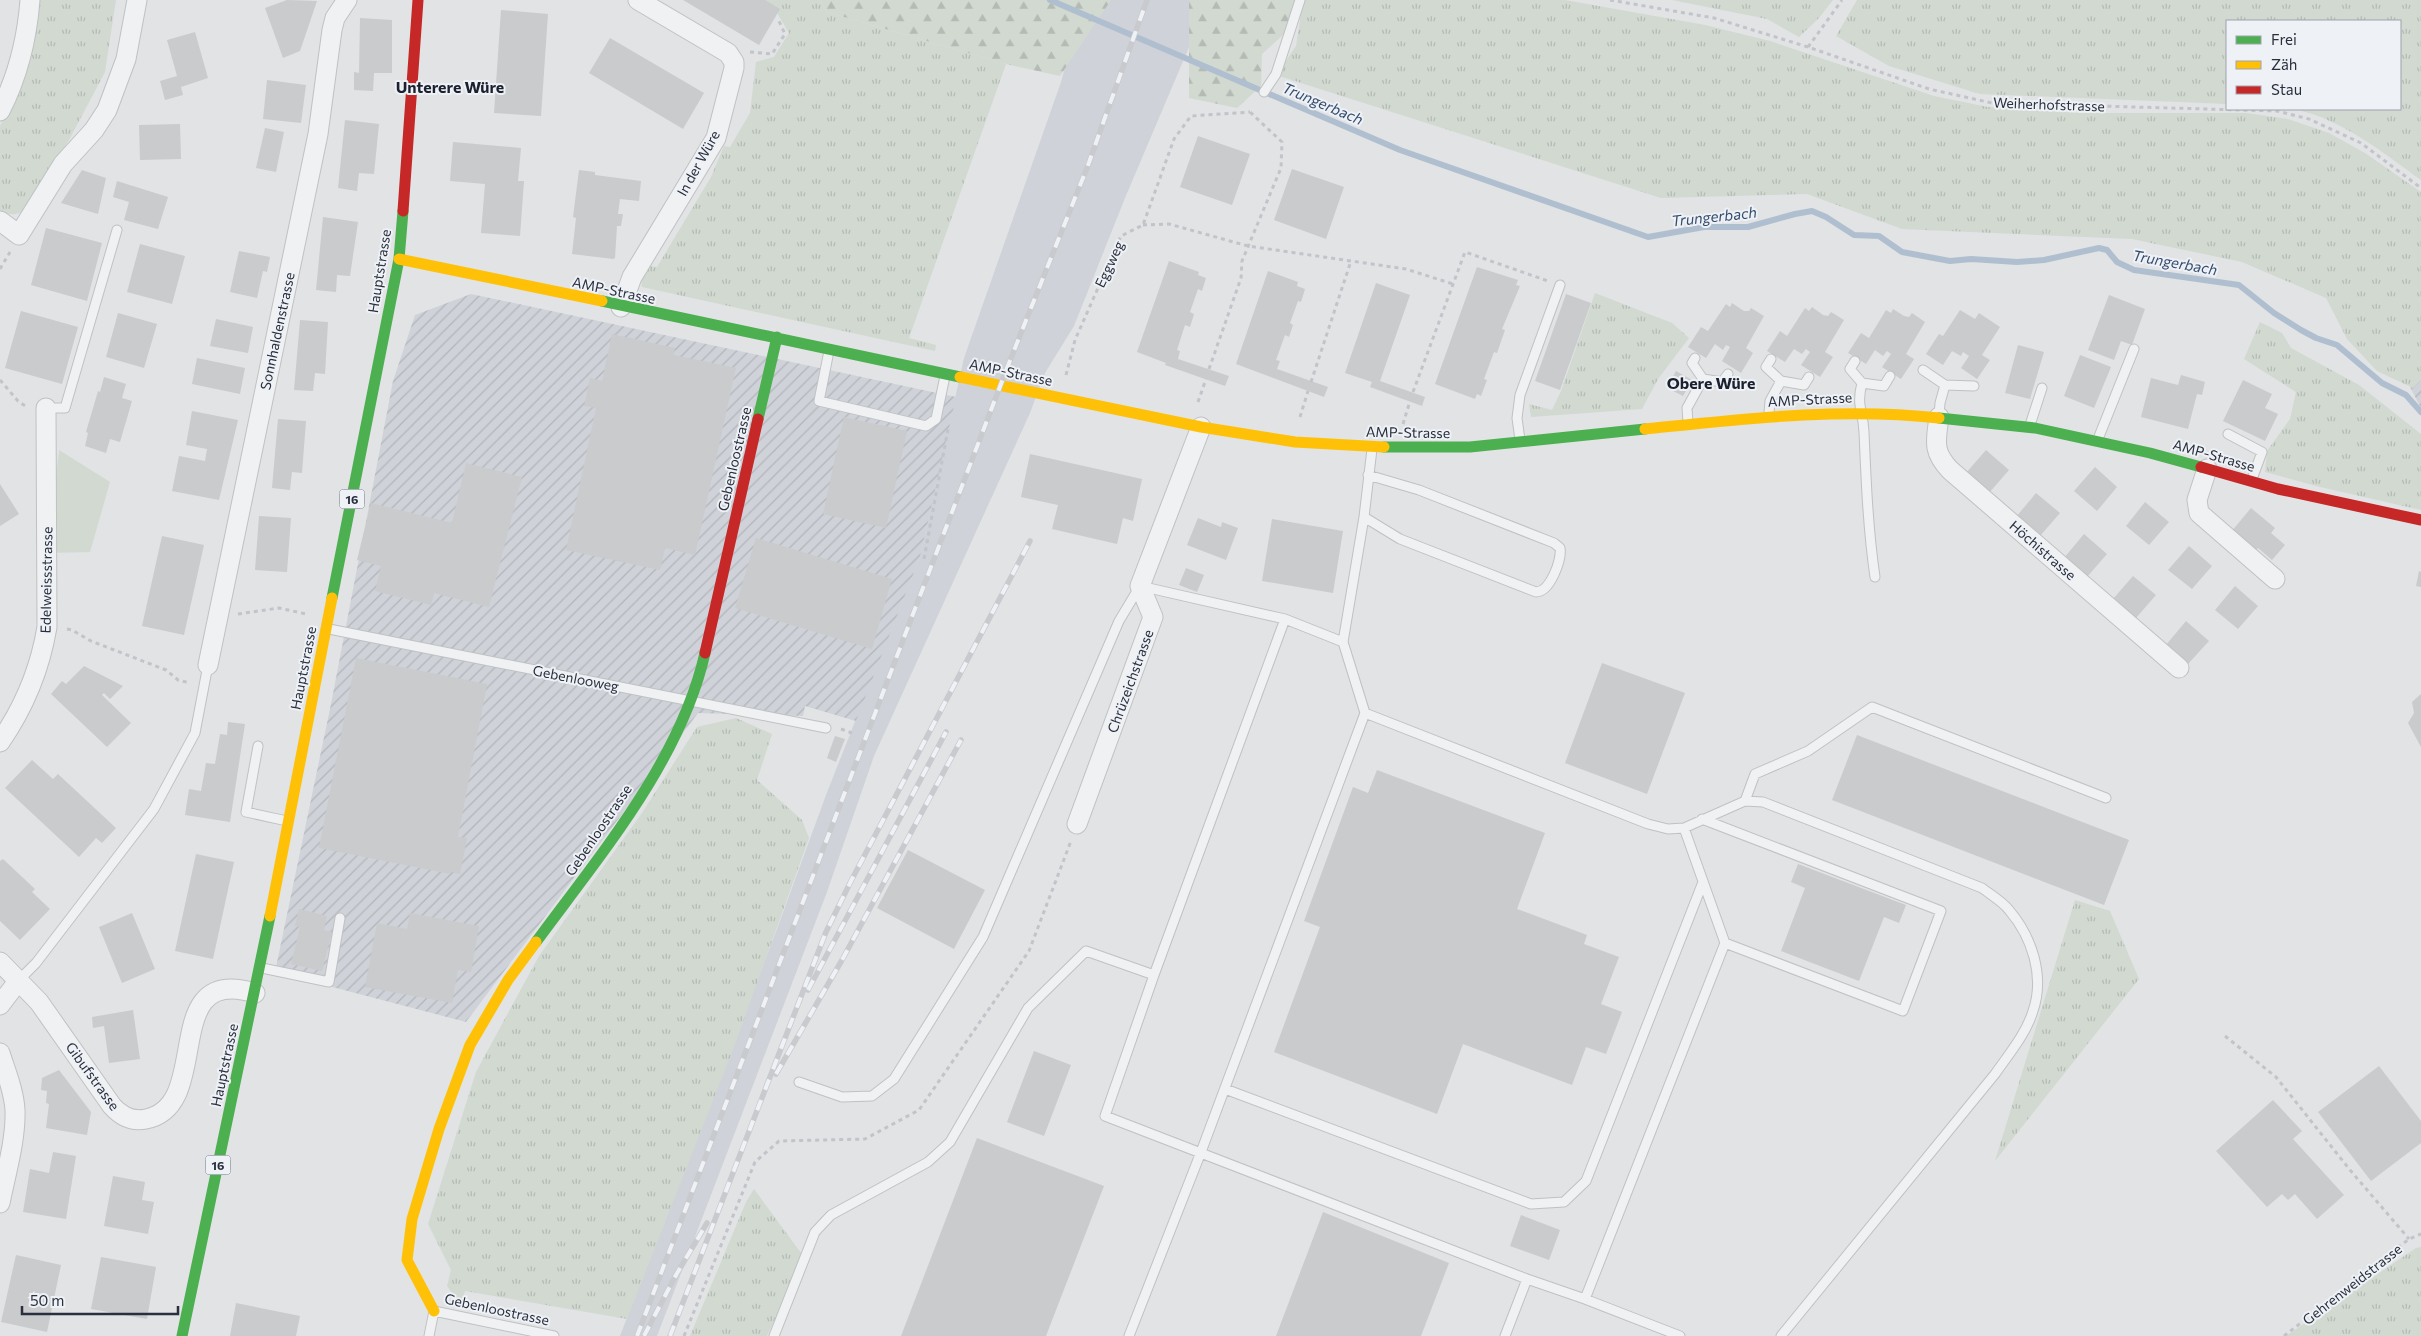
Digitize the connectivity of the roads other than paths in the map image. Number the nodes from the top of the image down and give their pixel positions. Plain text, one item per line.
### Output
1 (30, 0) edge
2 (137, 0) edge
3 (347, 0) edge
4 (418, 0) edge
5 (638, 0) edge
6 (1300, 0) edge
7 (1264, 92) dead end
8 (0, 111) edge
9 (0, 221) edge
10 (117, 230) dead end
11 (399, 259) junction
12 (1560, 285) road end
13 (621, 307) junction
14 (777, 337) junction
15 (830, 348) junction
16 (2134, 349) dead end
17 (1695, 358) dead end
18 (1771, 359) dead end
19 (1855, 361) dead end
20 (1923, 370) dead end
21 (946, 373) junction
22 (1728, 374) dead end
23 (1890, 376) dead end
24 (1809, 377) dead end
25 (1703, 379) junction
26 (1781, 381) junction
27 (1862, 383) junction
28 (1945, 385) junction
29 (1974, 386) dead end
30 (2042, 388) dead end
31 (1861, 412) junction
32 (46, 413) joint
33 (1769, 416) junction
34 (1939, 417) junction
35 (1688, 424) junction
36 (1201, 427) junction
37 (2029, 428) junction
38 (2228, 434) dead end
39 (2097, 441) junction
40 (1521, 443) junction
41 (1373, 446) junction
42 (2207, 469) junction
43 (1368, 475) junction
44 (2251, 482) junction
45 (1364, 517) junction
46 (2421, 520) edge
47 (1875, 577) dead end
48 (2275, 579) dead end
49 (1140, 586) junction
50 (1285, 619) junction
51 (326, 628) junction
52 (1343, 642) junction
53 (208, 665) joint
54 (2180, 668) dead end
55 (692, 700) junction
56 (1365, 713) junction
57 (826, 728) dead end
58 (0, 742) edge
59 (258, 746) dead end
60 (2106, 798) dead end
61 (1745, 801) junction
62 (1702, 819) junction
63 (289, 822) junction
64 (1078, 824) dead end
65 (1684, 828) junction
66 (1703, 882) junction
67 (340, 918) dead end
68 (1725, 943) junction
69 (0, 962) edge
70 (260, 968) junction
71 (1154, 975) junction
72 (19, 980) junction
73 (255, 993) junction
74 (0, 1005) edge
75 (0, 1054) edge
76 (799, 1082) dead end
77 (1225, 1089) junction
78 (1201, 1152) junction
79 (0, 1203) edge
80 (1527, 1279) junction
81 (1585, 1299) junction
82 (434, 1311) junction
83 (182, 1336) edge
84 (428, 1336) edge
85 (554, 1336) edge
86 (774, 1336) edge
87 (1129, 1336) edge
88 (1505, 1336) edge
89 (1680, 1336) edge
90 (1781, 1336) edge

1 - 8 street
2 - 9 street
3 - 53 street, Sonnhaldenstrasse
4 - 11 street, Hauptstrasse / 16
5 - 13 street, In der Würe
6 - 7 lane
10 - 32 lane
11 - 13 street, AMP-Strasse
11 - 51 street, Hauptstrasse / 16
12 - 40 lane
13 - 14 street, AMP-Strasse
14 - 15 street, AMP-Strasse
14 - 55 street, Gebenloostrasse
15 - 21 street, AMP-Strasse
15 - 21 lane
16 - 39 lane
17 - 25 lane
18 - 26 lane
19 - 27 lane
20 - 28 lane
21 - 36 street, AMP-Strasse
22 - 25 lane
23 - 27 lane
24 - 26 lane
25 - 35 lane
26 - 33 lane
27 - 31 lane
28 - 29 lane
28 - 34 lane
30 - 37 lane
31 - 33 street, AMP-Strasse
31 - 34 street, AMP-Strasse
31 - 47 lane
32 - 58 street, Edelweissstrasse
33 - 35 street, AMP-Strasse
34 - 37 street, AMP-Strasse
34 - 54 street, Höchistrasse
35 - 40 street, AMP-Strasse
36 - 41 street, AMP-Strasse
36 - 49 street
37 - 39 street, AMP-Strasse
38 - 44 lane
39 - 42 street, AMP-Strasse
40 - 41 street, AMP-Strasse
41 - 43 lane
42 - 44 street, AMP-Strasse
42 - 48 street
43 - 45 lane
43 - 45 lane
44 - 46 street, AMP-Strasse
45 - 52 lane
49 - 50 lane
49 - 64 street, Chrüzeichstrasse
49 - 76 lane
50 - 52 lane
50 - 71 lane
51 - 55 lane, Gebenlooweg
51 - 63 street, Hauptstrasse / 16
52 - 56 lane
53 - 72 lane
55 - 57 lane, Gebenlooweg
55 - 82 street, Gebenloostrasse
56 - 65 lane
56 - 77 lane
59 - 63 lane
60 - 61 lane
61 - 62 lane
61 - 90 lane
62 - 65 lane
62 - 68 lane
63 - 70 street, Hauptstrasse / 16
65 - 66 lane
66 - 68 lane
66 - 77 lane
67 - 70 lane
68 - 81 lane
69 - 72 street, Gibufstrasse
70 - 73 street, Hauptstrasse / 16
71 - 78 lane
71 - 86 lane
72 - 73 street, Gibufstrasse
72 - 74 street
73 - 83 street, Hauptstrasse / 16
75 - 79 street
77 - 78 lane
78 - 80 lane
78 - 87 lane
80 - 81 lane
80 - 88 lane
81 - 89 lane
82 - 84 lane, Gebenloostrasse
82 - 85 lane, Gebenloostrasse

